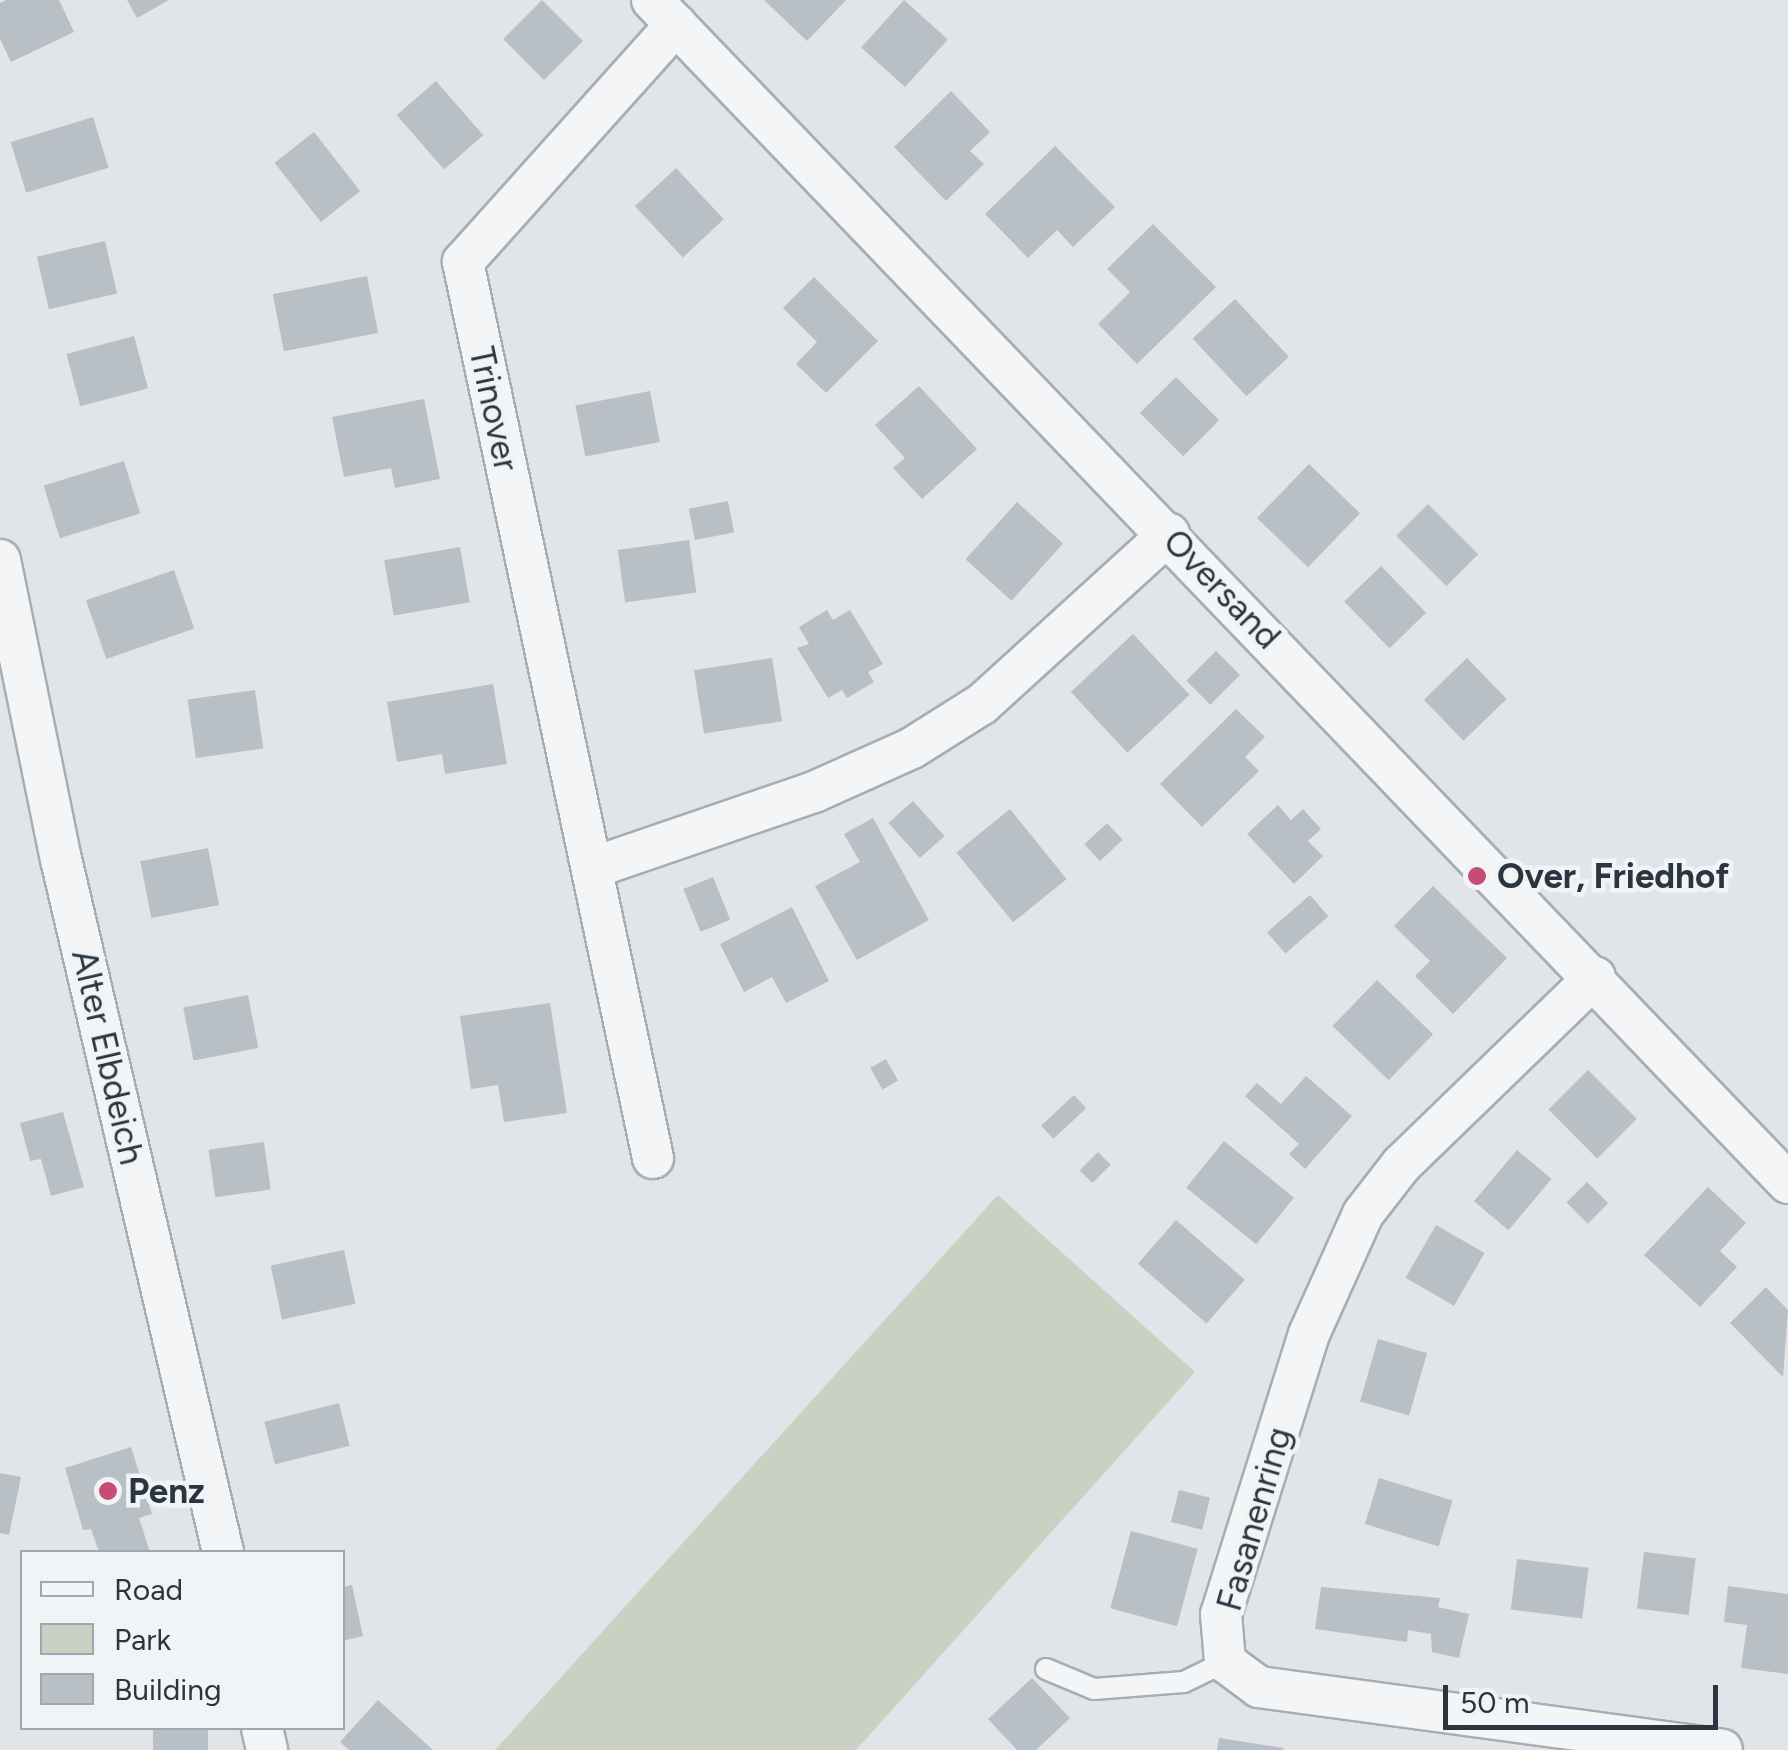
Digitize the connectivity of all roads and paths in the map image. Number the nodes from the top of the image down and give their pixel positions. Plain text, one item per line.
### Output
1 (664, 12) edge
2 (1170, 534) junction
3 (0, 560) edge
4 (592, 868) junction
5 (1595, 976) junction
6 (652, 1158) dead end
7 (1788, 1182) edge
8 (223, 1550) edge
9 (1225, 1662) junction
10 (1046, 1669) dead end
11 (1722, 1750) edge

1 - 2 street, Oversand
1 - 4 street, Trinover
2 - 4 street
2 - 5 street, Oversand
3 - 8 street, Alter Elbdeich
4 - 6 street, Trinover
5 - 7 street, Oversand
5 - 9 street, Fasanenring
9 - 10 lane
9 - 11 street, Fasanenring

